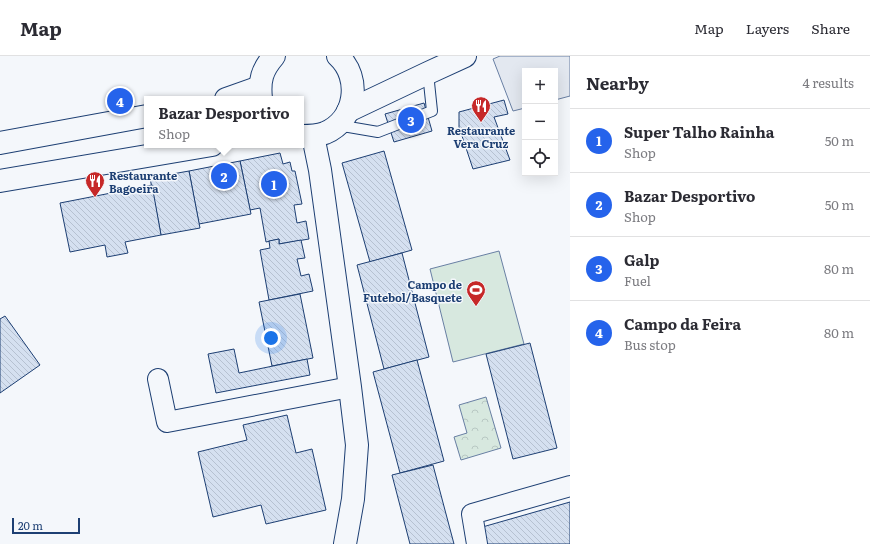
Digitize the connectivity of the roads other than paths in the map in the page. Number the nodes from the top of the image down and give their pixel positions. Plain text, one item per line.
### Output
1 (274, 56) edge
2 (465, 56) edge
3 (347, 57) edge
4 (428, 73) junction
5 (260, 93) edge
6 (243, 96) edge
7 (144, 117) edge
8 (343, 118) junction
9 (307, 136) edge
10 (0, 143) edge
11 (194, 148) edge
12 (0, 181) edge
13 (158, 379) dead end
14 (350, 387) junction
15 (570, 486) edge
16 (344, 544) edge
17 (477, 544) edge

1 - 5 main road
2 - 4 main road
3 - 8 main road
4 - 8 main road
4 - 8 lane
5 - 6 main road
7 - 10 main road
8 - 9 main road
9 - 14 main road
11 - 12 main road
13 - 14 street
14 - 16 main road
15 - 17 street

